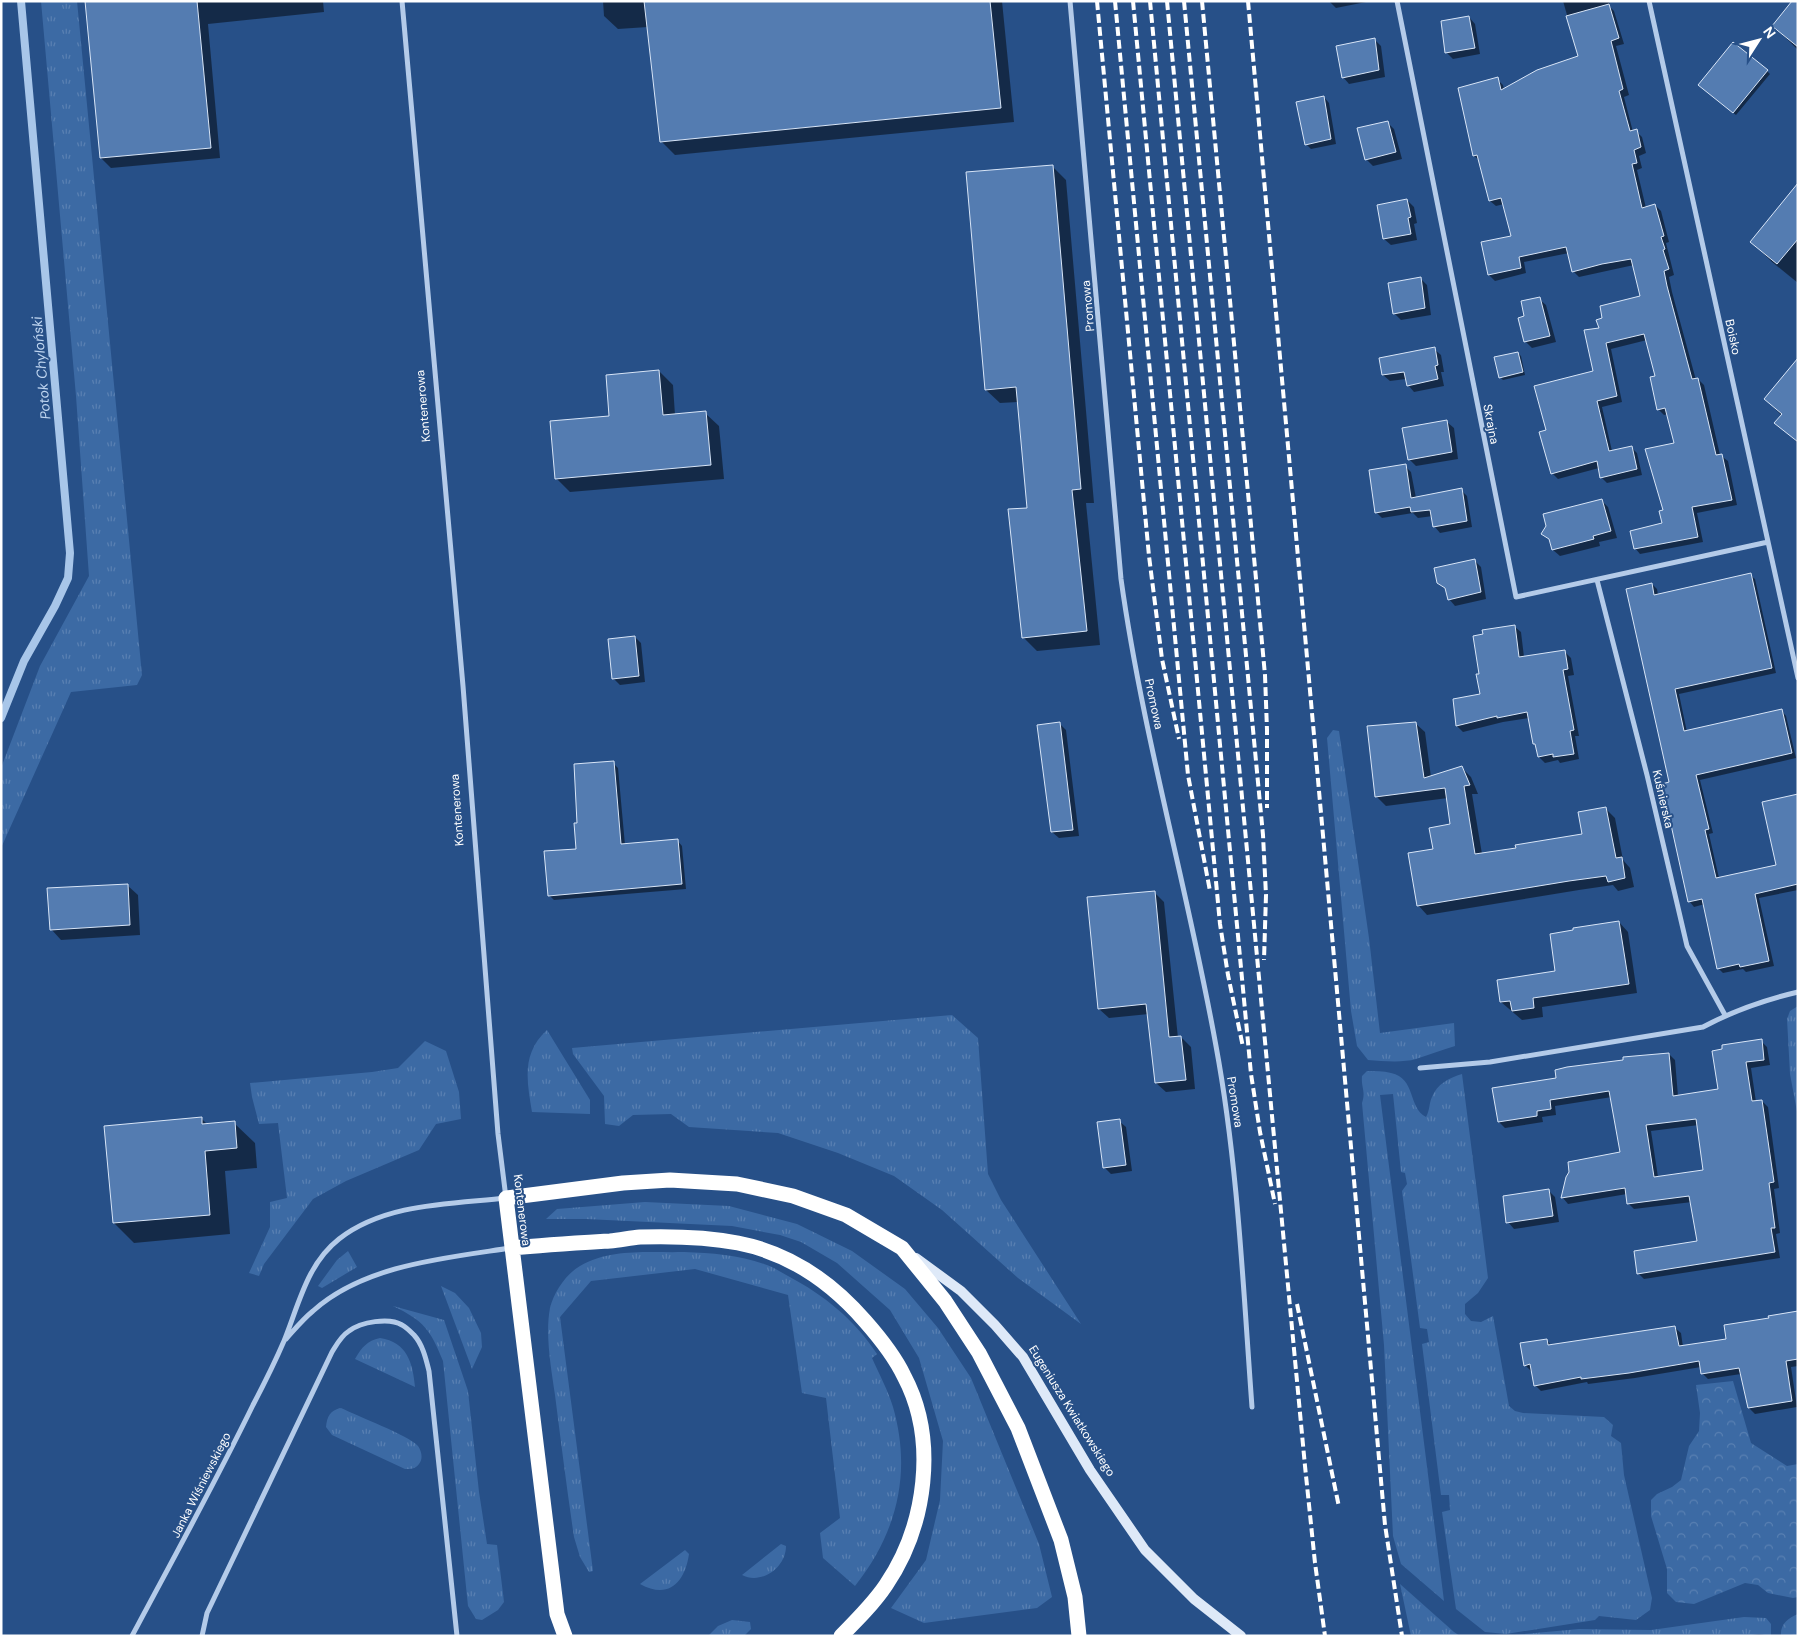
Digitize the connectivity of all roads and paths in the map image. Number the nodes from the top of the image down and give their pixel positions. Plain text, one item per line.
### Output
1 (402, 1) edge
2 (1070, 1) edge
3 (1397, 1) edge
4 (1649, 1) edge
5 (1768, 542) junction
6 (1597, 580) junction
7 (1798, 678) edge
8 (1798, 992) edge
9 (1725, 1015) junction
10 (1420, 1068) dead end
11 (506, 1198) junction
12 (512, 1248) junction
13 (902, 1248) junction
14 (284, 1341) junction
15 (1252, 1406) dead end
16 (557, 1614) junction
17 (132, 1636) edge
18 (202, 1636) edge
19 (457, 1636) edge
20 (555, 1636) edge
21 (565, 1636) edge
22 (841, 1636) edge
23 (1079, 1636) edge
24 (1241, 1636) edge

1 - 11 street, Kontenerowa
2 - 15 street, Promowa
3 - 6 street, Skrajna
4 - 5 street, Boisko
5 - 6 street, Skrajna
5 - 7 street, Boisko
6 - 9 street, Kuśnierska
8 - 9 street
9 - 10 street
11 - 12 highway, Kontenerowa
11 - 13 highway, Eugeniusza Kwiatkowskiego
11 - 14 street, Janka Wiśniewskiego
12 - 14 street, Janka Wiśniewskiego
12 - 16 highway, Kontenerowa
12 - 22 highway
13 - 23 highway
13 - 24 main road, Eugeniusza Kwiatkowskiego
14 - 17 street, Janka Wiśniewskiego
16 - 20 highway, Kontenerowa
16 - 21 highway, Kontenerowa
18 - 19 street

